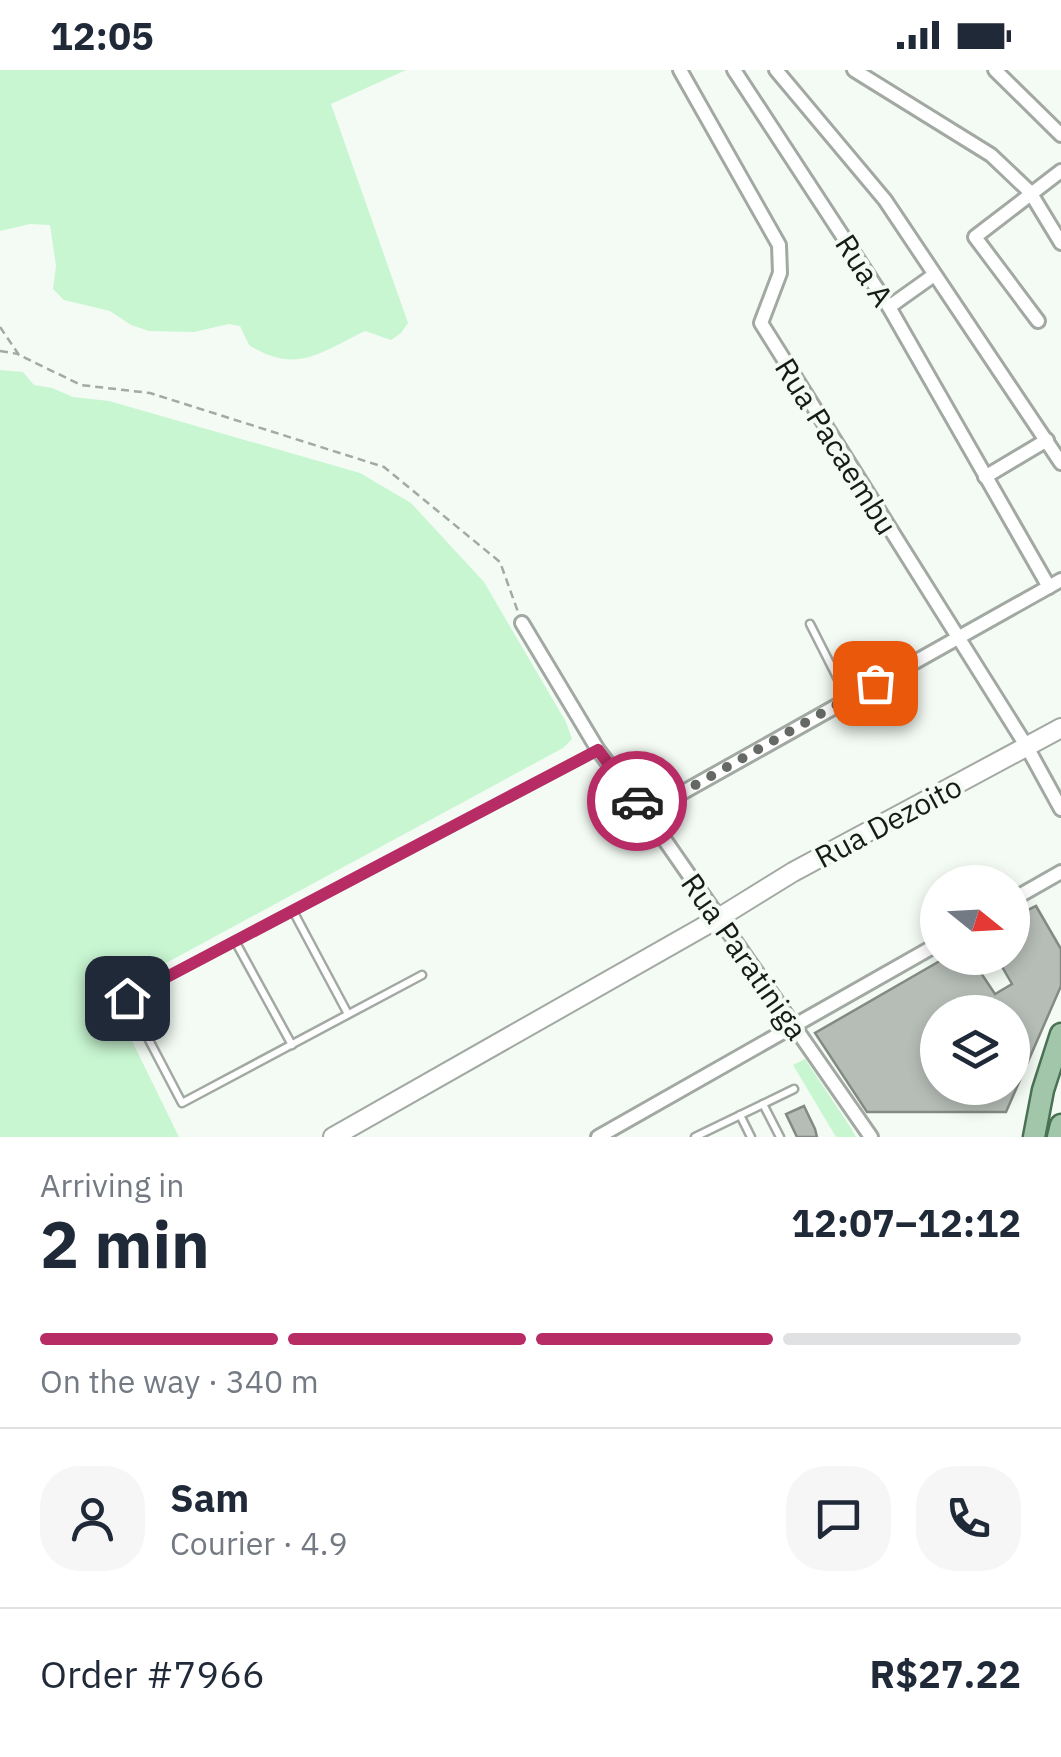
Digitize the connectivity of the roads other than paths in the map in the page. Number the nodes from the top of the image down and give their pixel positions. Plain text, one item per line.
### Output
1 (680, 70) edge
2 (734, 70) edge
3 (776, 70) edge
4 (854, 70) edge
5 (995, 70) edge
6 (1061, 135) edge
7 (1061, 171) edge
8 (1030, 192) junction
9 (1061, 243) edge
10 (934, 275) junction
11 (889, 307) junction
12 (1038, 322) dead end
13 (1047, 440) junction
14 (1061, 463) edge
15 (985, 477) junction
16 (1055, 584) edge
17 (522, 623) road end
18 (810, 624) dead end
19 (956, 638) junction
20 (848, 698) junction
21 (1061, 728) edge
22 (1027, 747) junction
23 (598, 750) junction
24 (1061, 809) edge
25 (646, 813) junction
26 (1061, 872) edge
27 (1030, 890) edge
28 (293, 910) junction
29 (718, 919) junction
30 (236, 941) junction
31 (920, 954) edge
32 (422, 974) dead end
33 (348, 1014) junction
34 (794, 1028) junction
35 (1061, 1034) edge
36 (292, 1044) junction
37 (794, 1089) dead end
38 (763, 1104) junction
39 (740, 1115) junction
40 (1061, 1124) edge
41 (333, 1137) edge
42 (598, 1137) edge
43 (696, 1137) edge
44 (750, 1137) edge
45 (780, 1137) edge
46 (871, 1137) edge
47 (1034, 1137) edge
48 (1058, 1137) edge

1 - 19 street, Rua Pacaembu
2 - 11 street, Rua A
3 - 10 street
4 - 8 street
5 - 6 street
7 - 8 street
8 - 9 street
8 - 12 street
10 - 11 street
10 - 13 street
11 - 15 street, Rua A
13 - 14 street
13 - 15 street
15 - 16 street, Rua A
16 - 19 street
17 - 23 street, Rua Paratiniga
18 - 20 lane
19 - 20 street
19 - 22 street, Rua Pacaembu
20 - 25 street
21 - 22 street, Rua Dezoito
22 - 24 street, Rua Pacaembu
22 - 29 street, Rua Dezoito
23 - 25 street, Rua Paratiniga
23 - 28 lane
25 - 29 street, Rua Paratiniga
26 - 27 street
28 - 30 lane
28 - 33 lane
29 - 34 street, Rua Paratiniga
29 - 41 street, Rua Dezoito
30 - 36 lane
30 - 36 lane
31 - 34 street
32 - 33 lane
33 - 36 lane
34 - 42 street
34 - 46 street, Rua Paratiniga
35 - 47 main road
37 - 38 lane
38 - 39 lane
38 - 45 lane
39 - 43 lane
39 - 44 lane
40 - 48 main road

